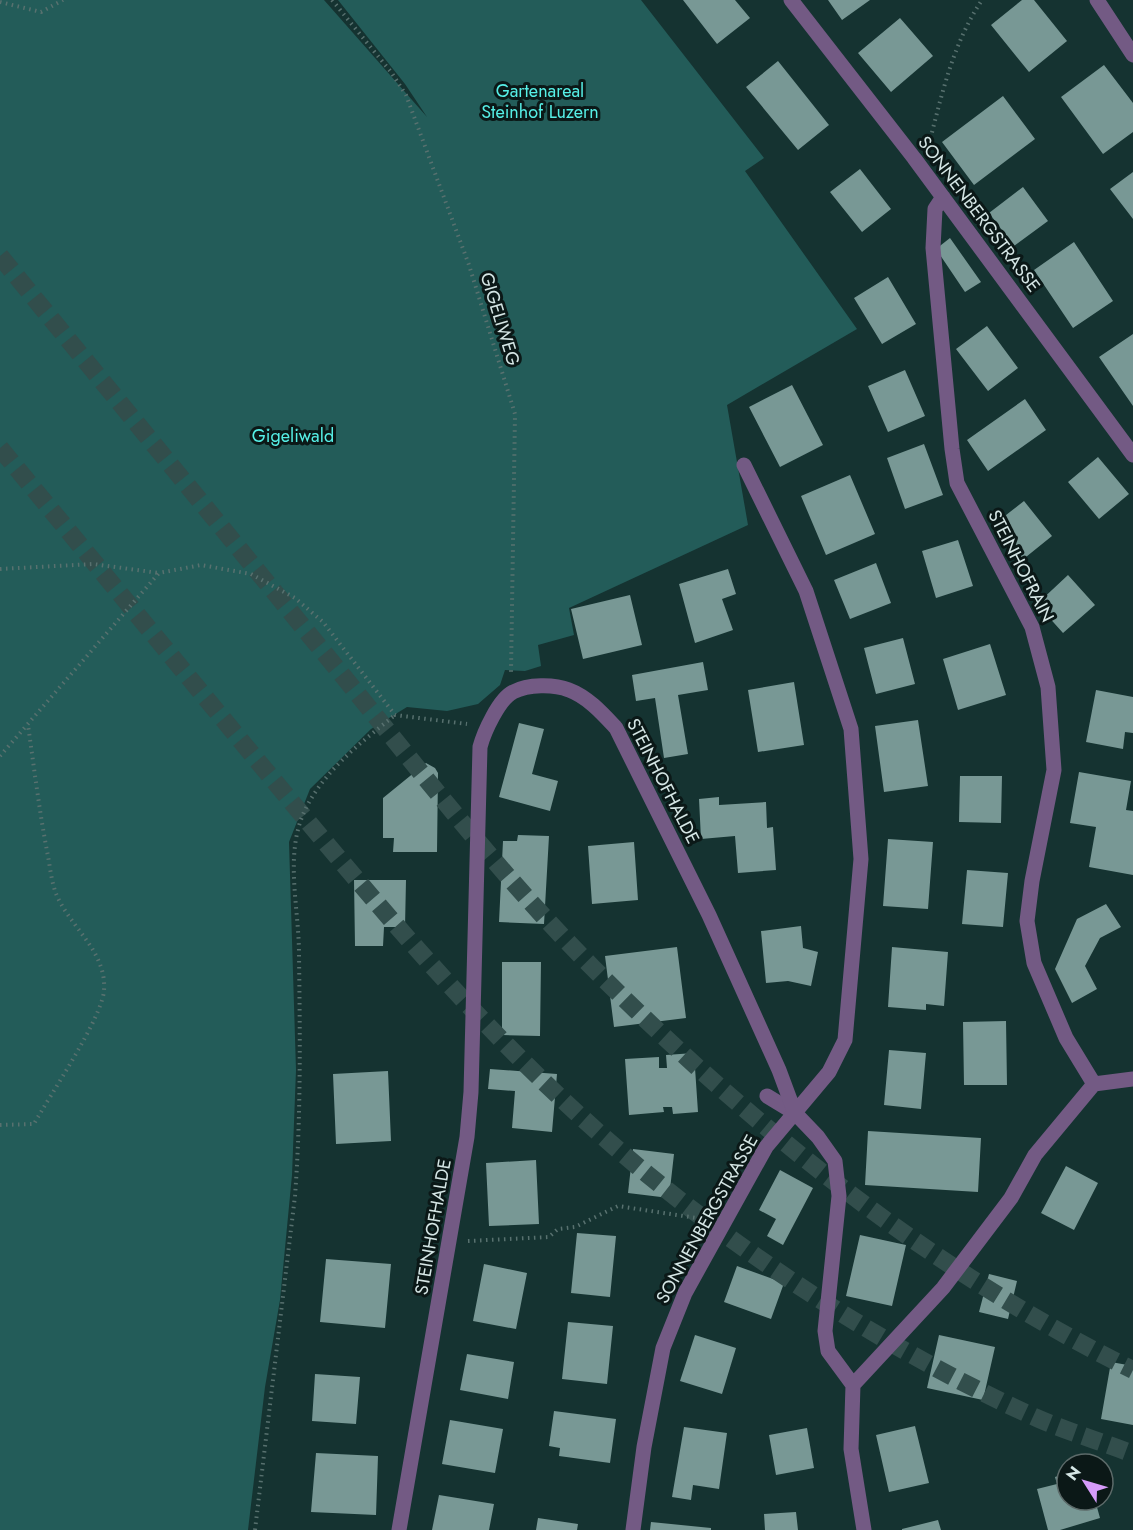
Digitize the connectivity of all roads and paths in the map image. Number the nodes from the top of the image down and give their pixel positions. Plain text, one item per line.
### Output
1 (63, 0) edge
2 (332, 0) edge
3 (791, 0) edge
4 (982, 0) edge
5 (1096, 0) edge
6 (0, 2) edge
7 (1133, 55) edge
8 (926, 150) dead end
9 (943, 197) junction
10 (1133, 455) edge
11 (744, 465) dead end
12 (0, 569) edge
13 (159, 573) junction
14 (512, 681) dead end
15 (395, 715) junction
16 (473, 724) dead end
17 (28, 725) junction
18 (0, 756) edge
19 (1133, 1079) edge
20 (1094, 1084) junction
21 (767, 1096) dead end
22 (795, 1113) junction
23 (0, 1125) edge
24 (709, 1220) dead end
25 (450, 1242) junction
26 (853, 1385) junction
27 (255, 1530) edge
28 (399, 1530) edge
29 (633, 1530) edge
30 (864, 1530) edge

1 - 6 path
2 - 14 path, GIGELIWEG
3 - 9 street, SONNENBERGSTRASSE
4 - 8 path
5 - 7 street
9 - 10 street, SONNENBERGSTRASSE
9 - 20 street, STEINHOFRAIN
11 - 22 street
12 - 13 path
13 - 15 path
13 - 17 path
15 - 16 path
15 - 27 path
17 - 18 path
17 - 23 path
19 - 20 street
20 - 26 street
21 - 22 street
22 - 25 street, STEINHOFHALDE
22 - 26 street
22 - 29 street, SONNENBERGSTRASSE
24 - 25 path
25 - 28 street, STEINHOFHALDE
26 - 30 street

